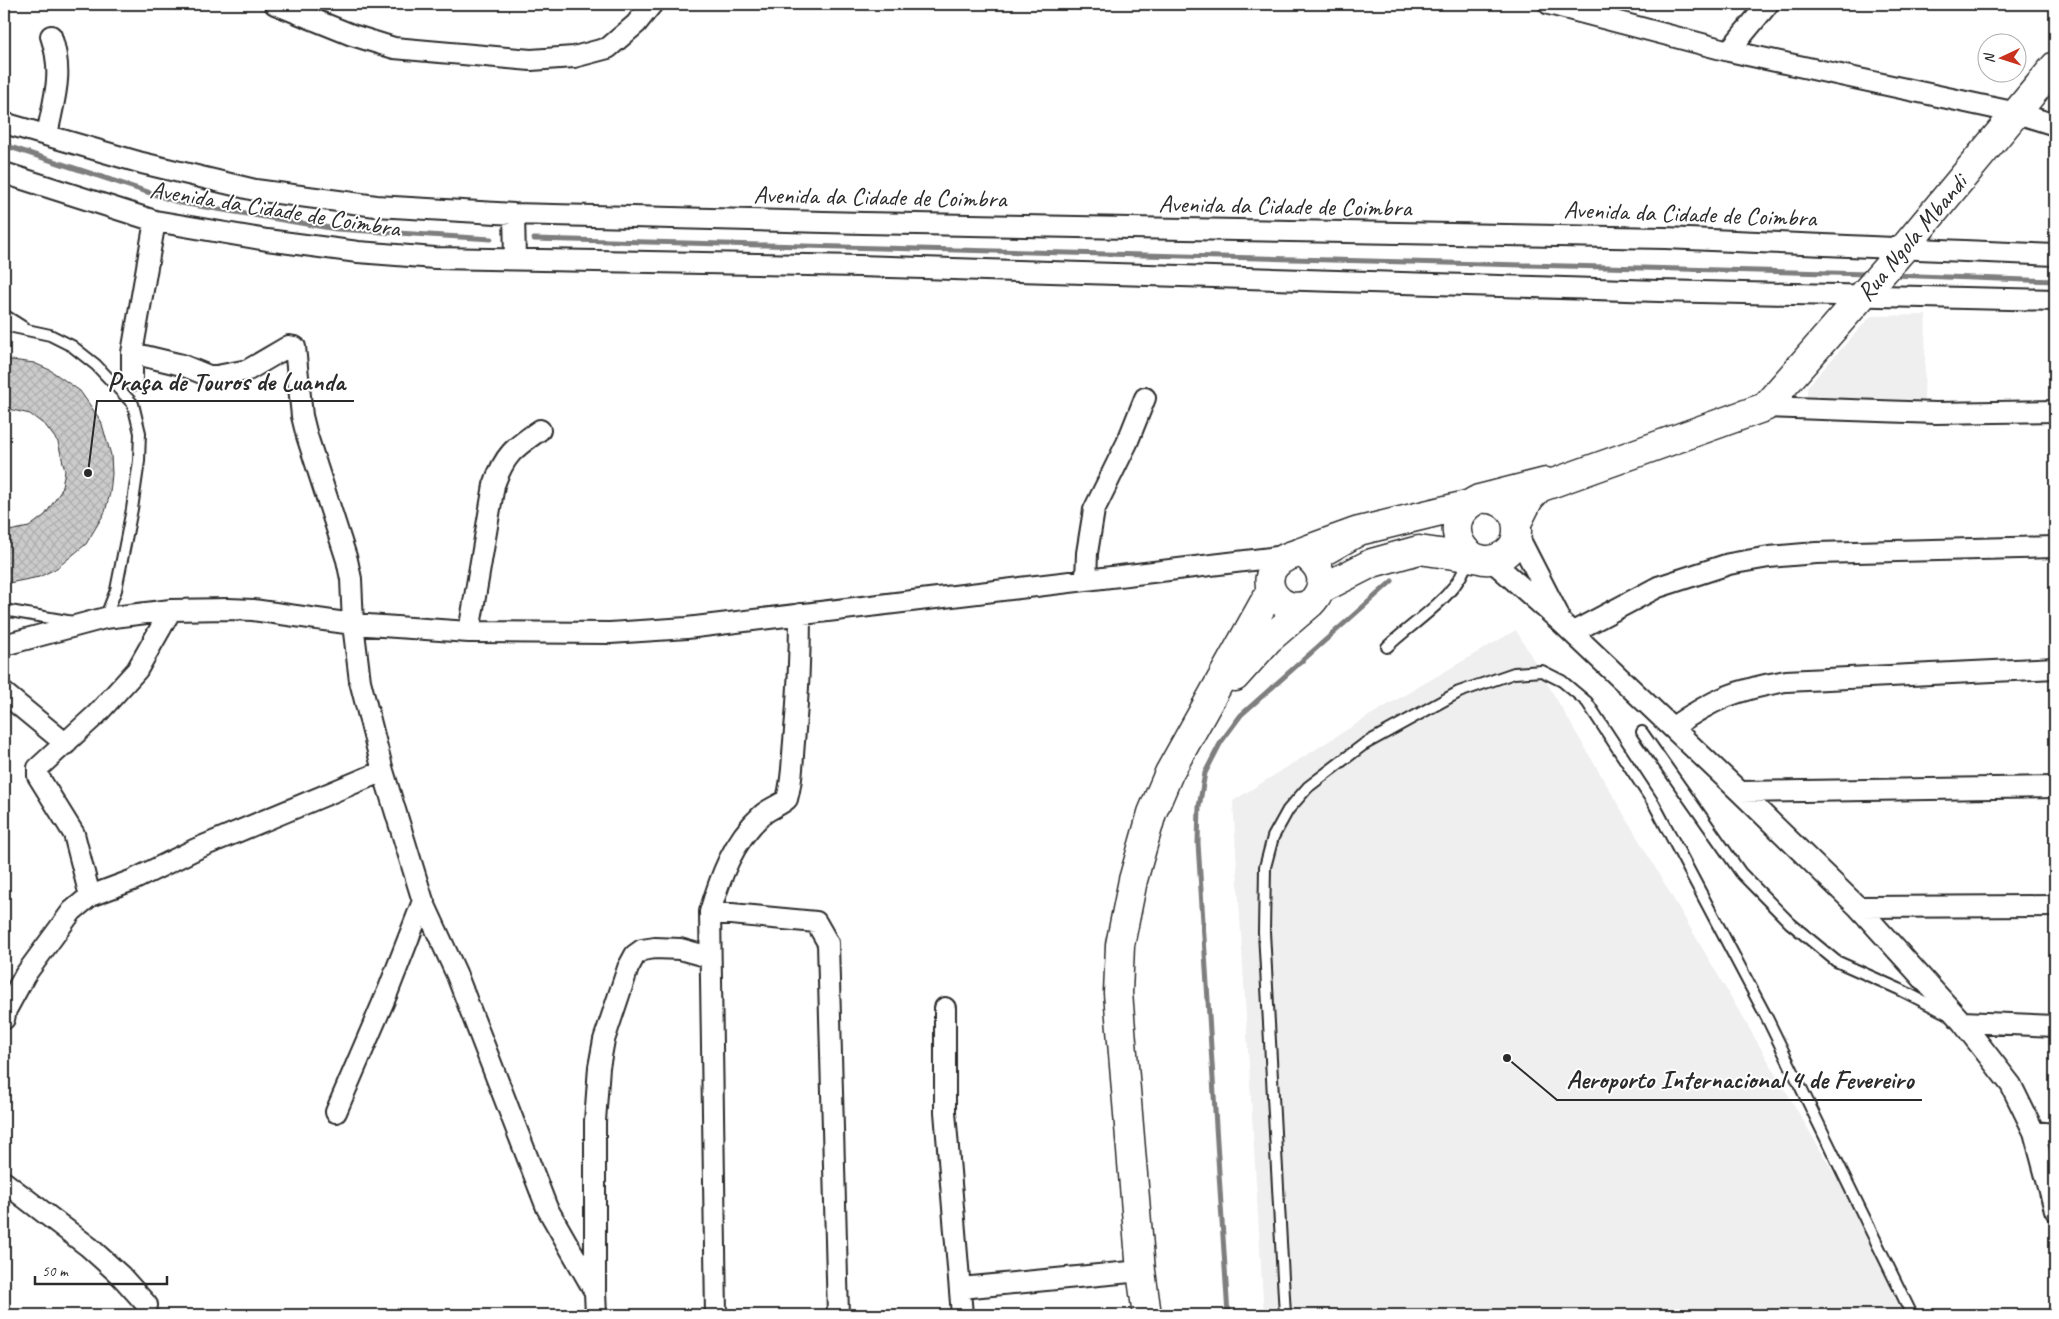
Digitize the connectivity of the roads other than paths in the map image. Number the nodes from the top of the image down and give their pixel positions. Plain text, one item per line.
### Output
1 (275, 4) edge
2 (652, 4) edge
3 (1549, 4) edge
4 (1768, 4) edge
5 (51, 36) dead end
6 (1729, 51) junction
7 (2055, 66) edge
8 (2017, 114) junction
9 (4, 123) edge
10 (2055, 125) edge
11 (47, 135) junction
12 (4, 173) edge
13 (514, 214) junction
14 (155, 221) junction
15 (1899, 255) junction
16 (2055, 255) edge
17 (515, 260) junction
18 (1866, 293) junction
19 (2055, 300) edge
20 (4, 315) edge
21 (4, 325) edge
22 (26, 328) junction
23 (132, 353) junction
24 (132, 380) joint
25 (1145, 398) dead end
26 (133, 404) junction
27 (1765, 408) junction
28 (2055, 411) edge
29 (540, 430) dead end
30 (1586, 472) junction
31 (1475, 502) junction
32 (1517, 529) junction
33 (1359, 531) junction
34 (2055, 547) edge
35 (1480, 558) junction
36 (1276, 574) junction
37 (1086, 580) junction
38 (1316, 596) junction
39 (4, 610) edge
40 (171, 610) junction
41 (800, 614) junction
42 (105, 618) junction
43 (353, 624) junction
44 (74, 626) junction
45 (1568, 628) junction
46 (4, 630) edge
47 (469, 632) junction
48 (4, 645) edge
49 (1387, 647) dead end
50 (2055, 668) edge
51 (4, 693) edge
52 (1673, 727) junction
53 (1642, 732) dead end
54 (66, 744) junction
55 (383, 771) junction
56 (1169, 773) junction
57 (2055, 787) edge
58 (1740, 792) junction
59 (90, 896) junction
60 (423, 901) junction
61 (2055, 906) edge
62 (1858, 907) junction
63 (710, 912) junction
64 (710, 957) junction
65 (945, 1008) dead end
66 (4, 1019) edge
67 (1962, 1022) junction
68 (2055, 1026) edge
69 (336, 1112) dead end
70 (2034, 1132) junction
71 (2055, 1134) edge
72 (4, 1182) edge
73 (2055, 1210) edge
74 (1141, 1271) junction
75 (961, 1288) junction
76 (595, 1292) junction
77 (145, 1315) edge
78 (596, 1315) edge
79 (716, 1315) edge
80 (838, 1315) edge
81 (962, 1315) edge
82 (1147, 1315) edge
83 (1285, 1315) edge
84 (1912, 1315) edge

1 - 2 street
3 - 6 street
4 - 6 street
5 - 11 street
6 - 8 street
7 - 8 street, Rua Ngola Mbandi
8 - 10 street
8 - 15 street, Rua Ngola Mbandi
9 - 11 street, Avenida da Cidade de Coimbra
11 - 13 street, Avenida da Cidade de Coimbra
12 - 14 street, Avenida da Cidade de Coimbra
13 - 15 street, Avenida da Cidade de Coimbra
13 - 17 street
14 - 17 street, Avenida da Cidade de Coimbra
14 - 23 street
15 - 16 street, Avenida da Cidade de Coimbra
15 - 18 street, Rua Ngola Mbandi
17 - 18 street, Avenida da Cidade de Coimbra
18 - 19 street, Avenida da Cidade de Coimbra
18 - 27 street, Rua Ngola Mbandi
20 - 22 lane
21 - 22 lane
22 - 26 lane
23 - 24 street
23 - 43 street
24 - 26 lane
25 - 37 street
26 - 42 lane
27 - 28 street
27 - 30 street
29 - 47 street
30 - 31 street
30 - 32 street
31 - 32 street
31 - 33 street
31 - 35 street
32 - 35 street
32 - 45 street
33 - 36 street
33 - 38 street
34 - 45 street
35 - 38 street
35 - 45 street
35 - 49 lane
36 - 37 street
36 - 38 street
36 - 56 street
37 - 41 street
38 - 56 street
39 - 44 lane
40 - 42 street
40 - 43 street
40 - 54 street
41 - 47 street
41 - 63 street
42 - 44 street
43 - 47 street
43 - 55 street
44 - 46 street
44 - 48 street
45 - 52 street
50 - 52 street
51 - 54 street
52 - 58 street
53 - 67 lane
54 - 59 street
55 - 59 street
55 - 60 street
56 - 74 street
57 - 58 street
58 - 62 street
59 - 66 street
60 - 69 street
60 - 76 street
61 - 62 street
62 - 67 street
63 - 64 street
63 - 80 street
64 - 76 street
64 - 79 street
65 - 75 street
67 - 68 street
67 - 70 street
70 - 71 street
70 - 73 street
72 - 77 street
74 - 75 street
74 - 82 street
75 - 81 street
76 - 78 street
83 - 84 lane

